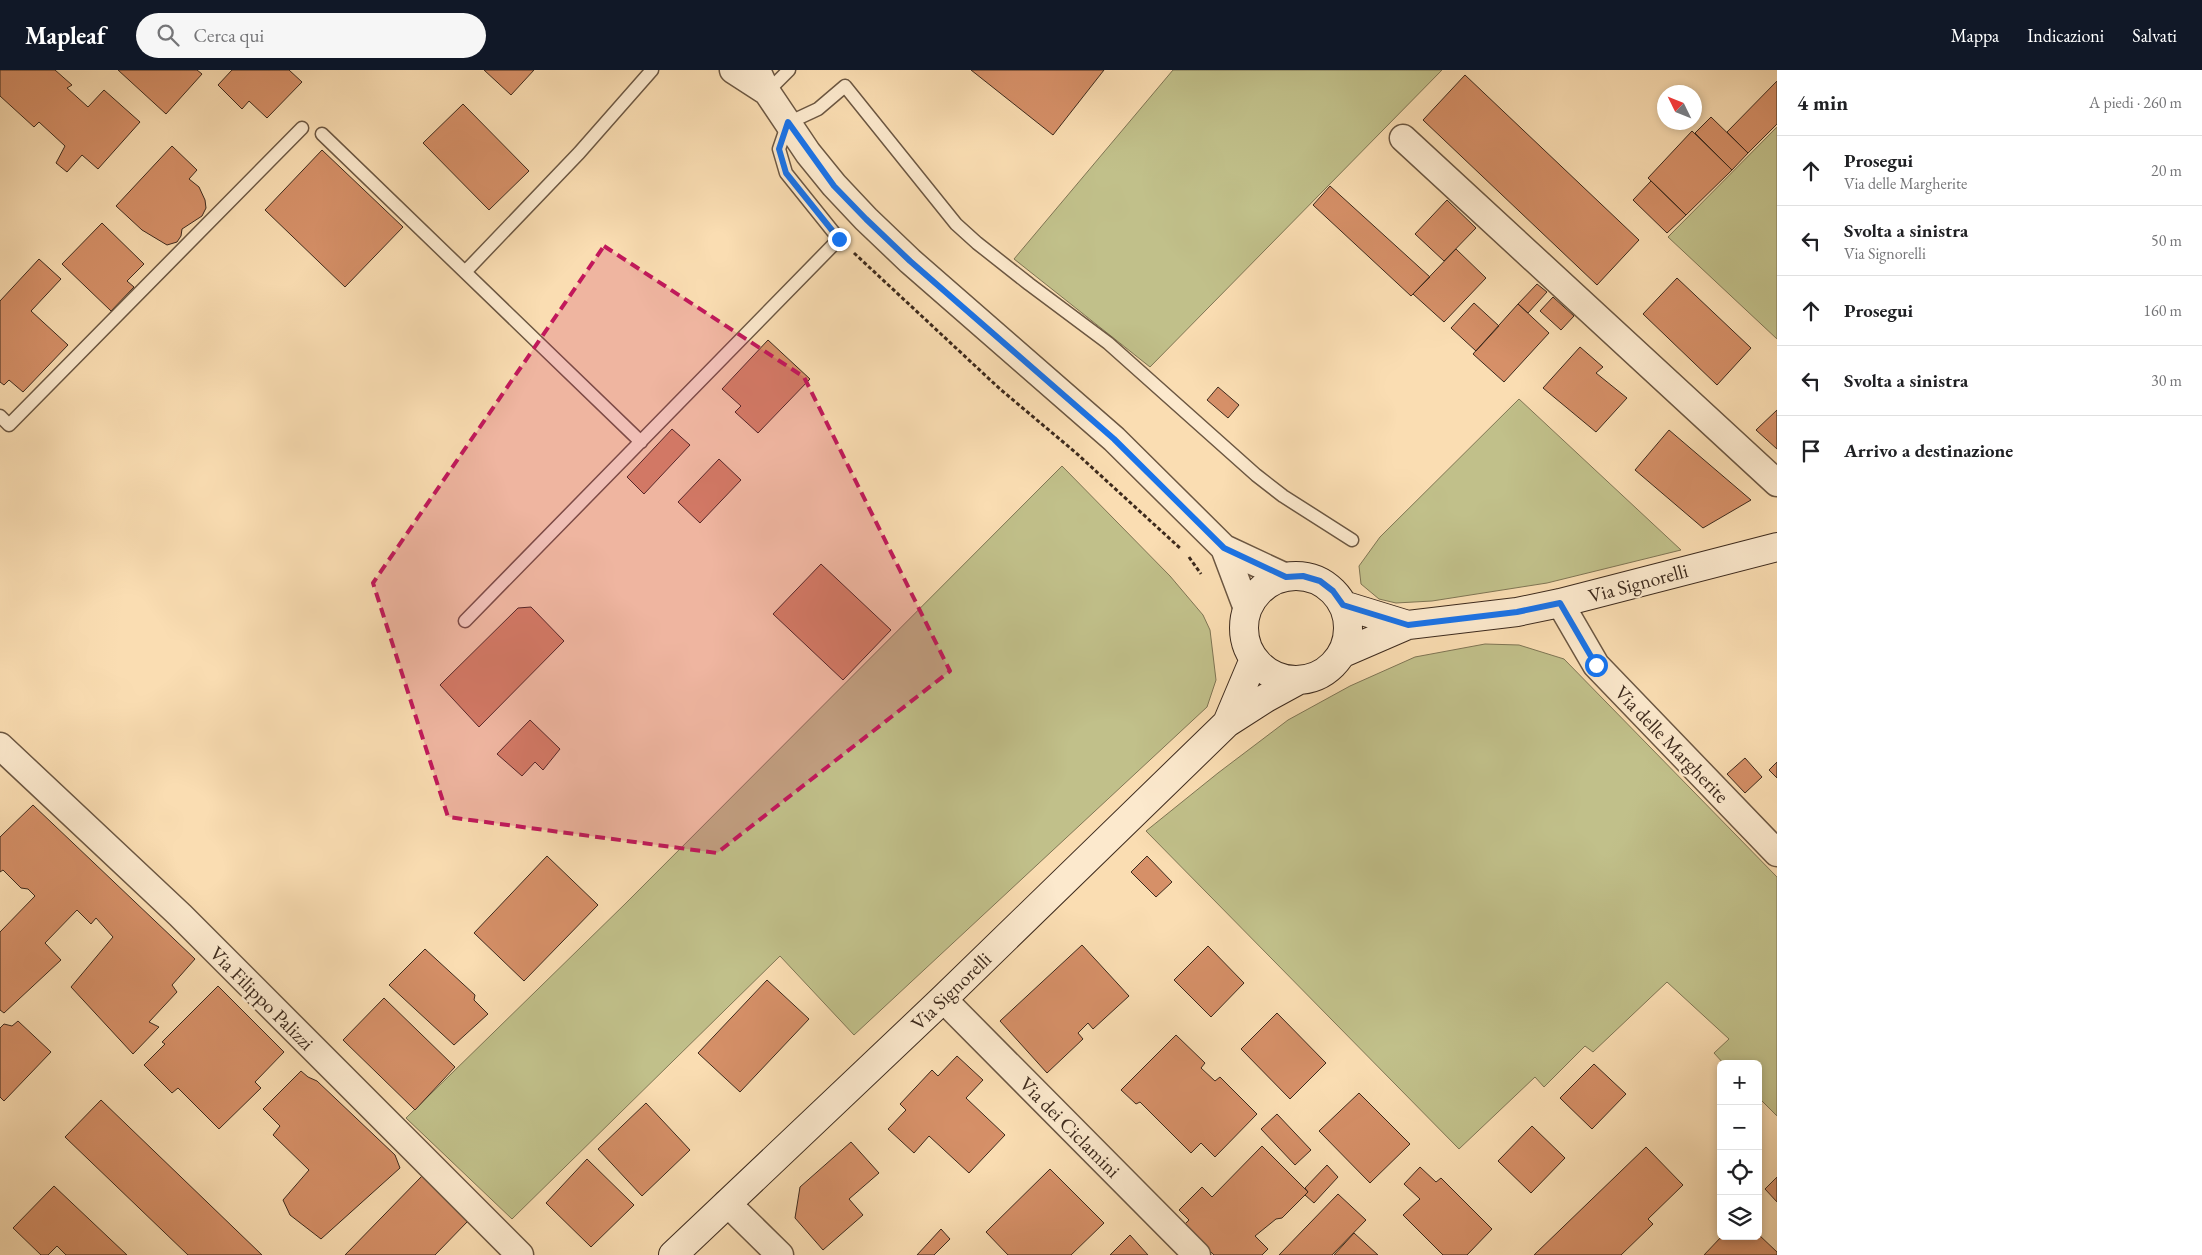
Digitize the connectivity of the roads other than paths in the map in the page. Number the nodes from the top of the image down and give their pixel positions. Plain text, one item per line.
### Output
1 (652, 70) edge
2 (733, 70) edge
3 (789, 70) edge
4 (762, 81) edge
5 (788, 122) junction
6 (302, 128) dead end
7 (322, 134) dead end
8 (1403, 138) dead end
9 (465, 272) junction
10 (0, 416) edge
11 (642, 442) junction
12 (1777, 483) edge
13 (1352, 540) dead end
14 (1777, 547) edge
15 (1224, 548) junction
16 (1286, 577) junction
17 (1560, 603) junction
18 (1343, 605) junction
19 (1247, 609) junction
20 (465, 621) dead end
21 (1408, 625) junction
22 (1341, 654) junction
23 (1254, 659) junction
24 (1299, 680) junction
25 (1226, 723) junction
26 (0, 746) edge
27 (1777, 853) edge
28 (944, 999) junction
29 (727, 1203) junction
30 (520, 1255) edge
31 (673, 1255) edge
32 (780, 1255) edge
33 (1196, 1255) edge

1 - 9 lane
2 - 4 street
3 - 4 lane
4 - 5 street
5 - 11 lane
5 - 13 lane
5 - 15 street
6 - 10 lane
7 - 9 lane
8 - 12 street
9 - 11 lane
11 - 20 lane
14 - 17 street, Via Signorelli
15 - 16 street
15 - 19 street
16 - 18 street
16 - 19 street
17 - 21 street, Via Signorelli
17 - 27 street, Via delle Margherite
18 - 21 street, Via Signorelli
18 - 22 street
19 - 23 street
21 - 22 street, Via Signorelli
22 - 24 street
23 - 24 street
23 - 25 street, Via Signorelli
24 - 25 street, Via Signorelli
25 - 28 street, Via Signorelli
26 - 30 street, Via Filippo Palizzi
28 - 29 street, Via Signorelli
28 - 33 street, Via dei Ciclamini
29 - 31 street, Via Signorelli
29 - 32 street

